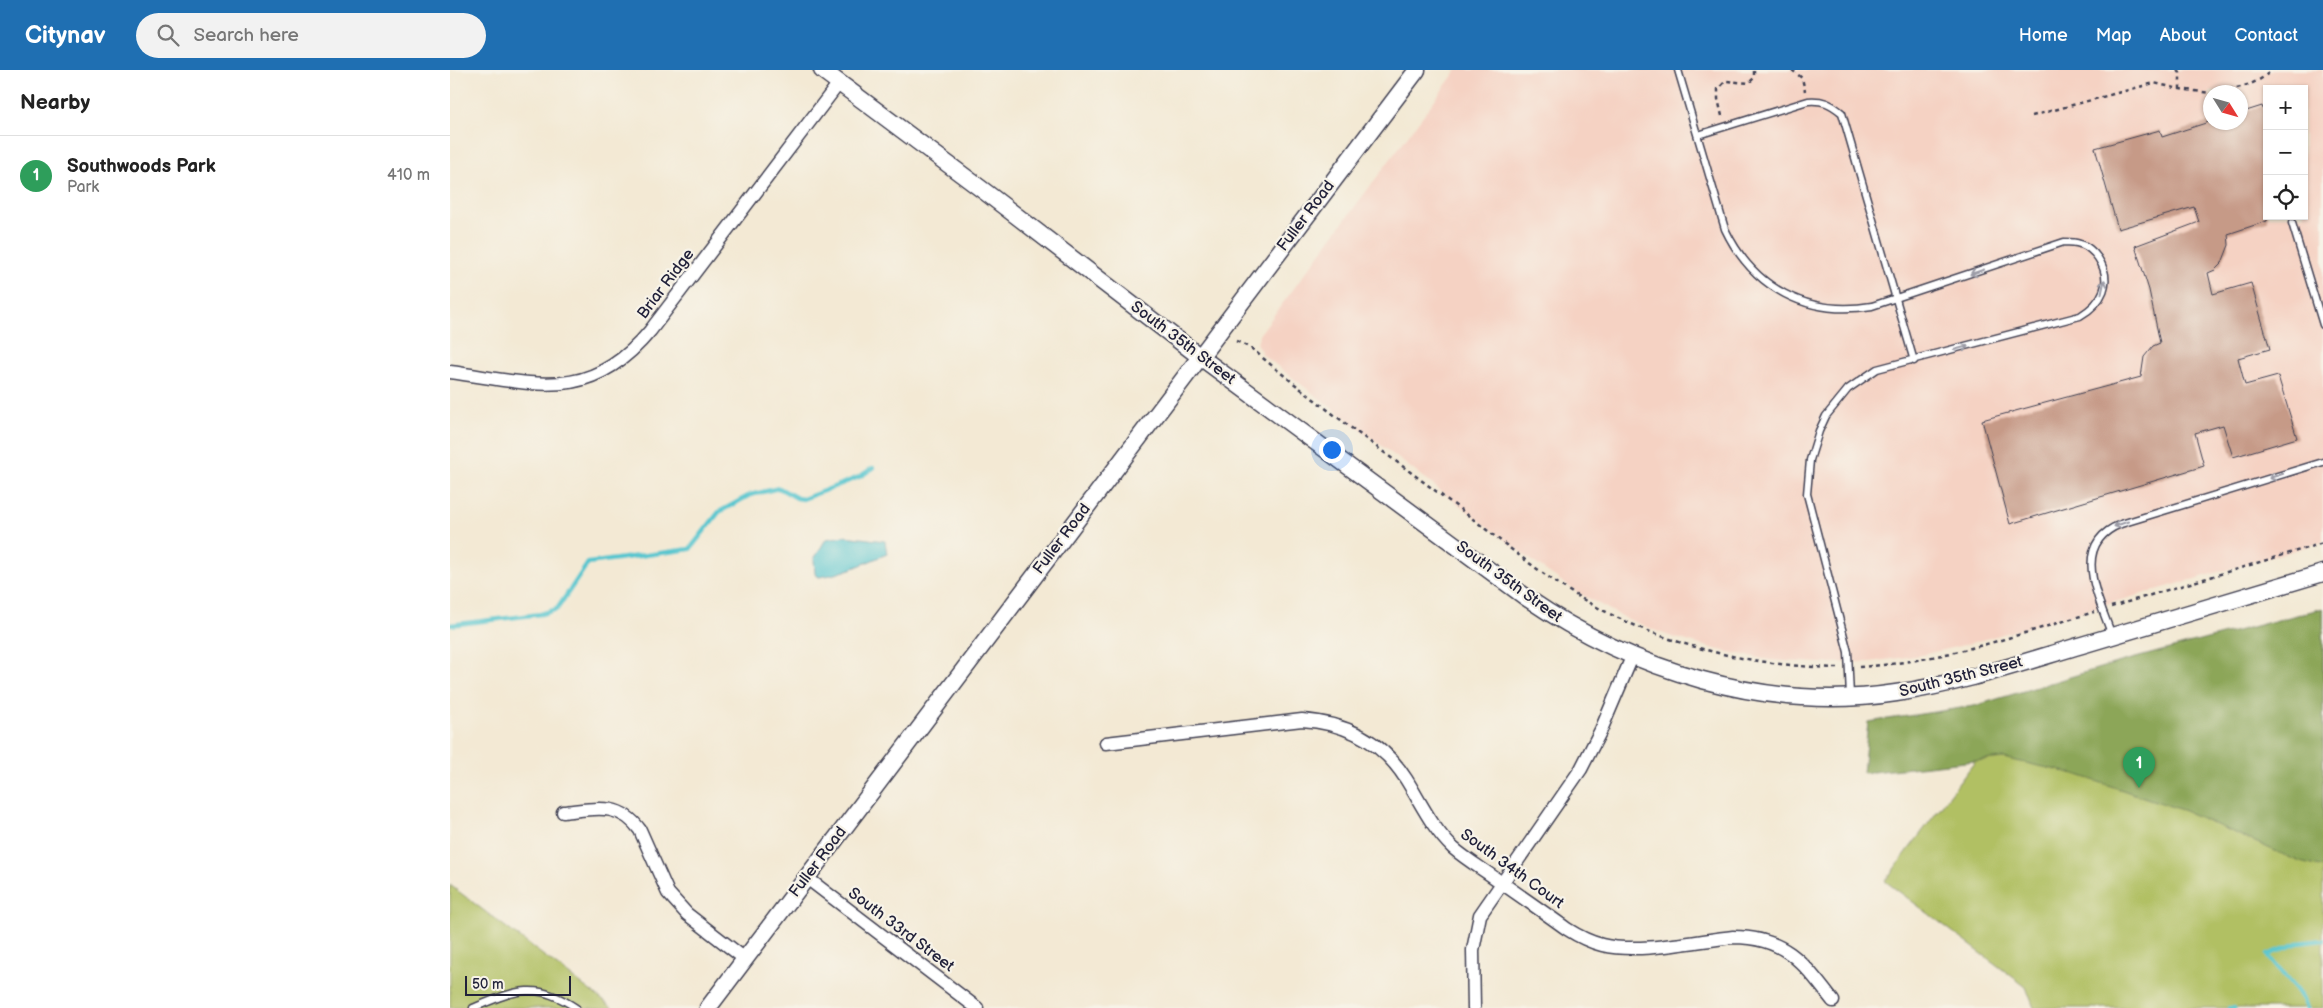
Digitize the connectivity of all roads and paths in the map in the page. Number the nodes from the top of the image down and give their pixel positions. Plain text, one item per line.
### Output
1 (822, 70) edge
2 (1417, 70) edge
3 (1678, 70) edge
4 (1754, 70) edge
5 (1792, 70) edge
6 (2178, 70) edge
7 (2271, 70) edge
8 (839, 83) junction
9 (2247, 85) edge
10 (2180, 90) junction
11 (1805, 91) dead end
12 (2203, 92) edge
13 (1722, 116) dead end
14 (2032, 116) dead end
15 (1698, 135) junction
16 (2292, 223) dead end
17 (1896, 299) junction
18 (2323, 325) edge
19 (1236, 341) dead end
20 (1199, 356) junction
21 (1914, 361) junction
22 (450, 372) edge
23 (2323, 462) edge
24 (2323, 543) edge
25 (2323, 572) edge
26 (2103, 609) junction
27 (2112, 636) junction
28 (1632, 657) junction
29 (1850, 668) junction
30 (1850, 697) junction
31 (1106, 743) dead end
32 (562, 812) dead end
33 (807, 878) junction
34 (1502, 882) junction
35 (744, 959) junction
36 (1833, 1001) dead end
37 (473, 1008) edge
38 (576, 1008) edge
39 (708, 1008) edge
40 (977, 1008) edge
41 (1474, 1008) edge

1 - 8 street, South 35th Street
2 - 20 street, Fuller Road
3 - 15 lane
4 - 13 path
5 - 11 path
6 - 10 path
7 - 9 path
8 - 20 street, South 35th Street
8 - 22 street, Briar Ridge
10 - 12 path
10 - 14 path
15 - 17 lane
15 - 17 lane
16 - 18 lane
17 - 21 lane
21 -> 17 lane
19 - 29 path
20 - 28 street, South 35th Street
20 - 33 street, Fuller Road
21 - 29 lane
23 -> 26 lane
24 - 26 path
25 - 27 street, South 35th Street
26 - 27 lane
26 - 29 path
27 - 30 street, South 35th Street
28 - 30 street, South 35th Street
28 - 34 street
29 - 30 lane
31 - 34 street, South 34th Court
32 - 35 street
33 - 35 street, Fuller Road
33 - 40 street, South 33rd Street
34 - 36 street, South 34th Court
34 - 41 street
35 - 39 street, Fuller Road
37 - 38 lane

